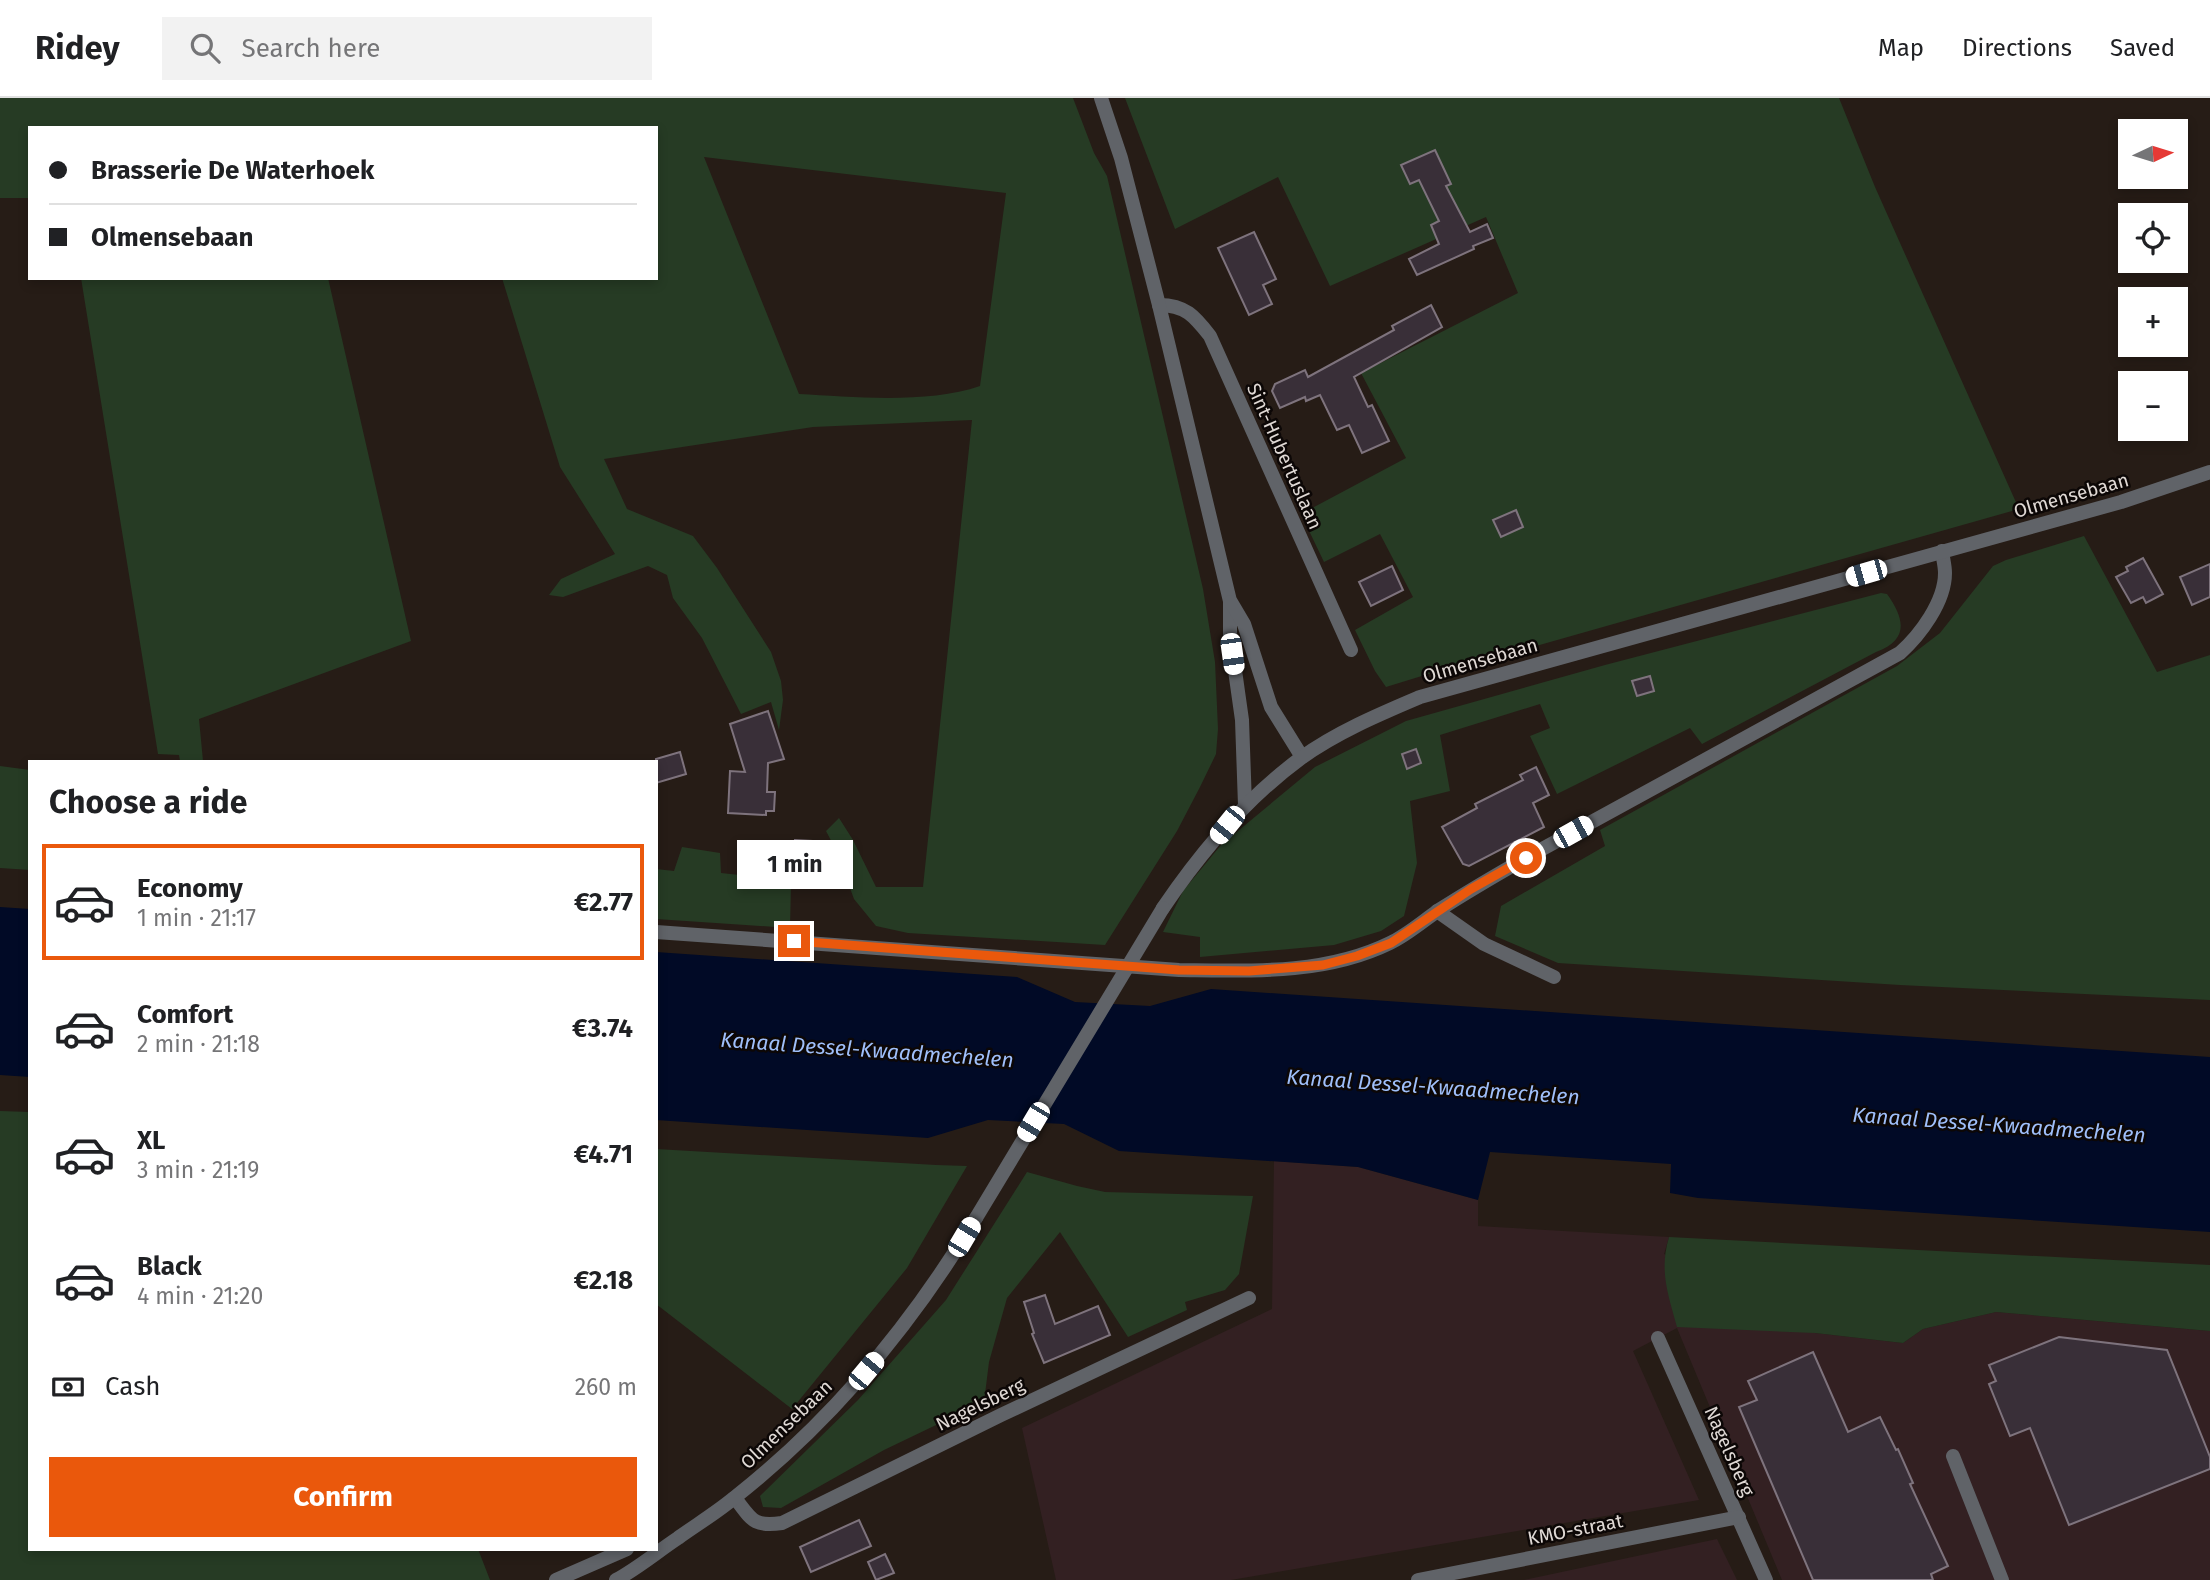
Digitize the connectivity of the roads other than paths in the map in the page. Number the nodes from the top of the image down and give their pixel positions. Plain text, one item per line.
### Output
1 (1101, 98) edge
2 (1159, 305) junction
3 (2210, 472) edge
4 (1942, 551) junction
5 (1230, 601) junction
6 (1351, 650) dead end
7 (1301, 757) junction
8 (1245, 806) junction
9 (1437, 911) junction
10 (658, 932) edge
11 (1554, 977) dead end
12 (1249, 1298) dead end
13 (1658, 1338) dead end
14 (1953, 1456) dead end
15 (735, 1498) junction
16 (1739, 1517) junction
17 (678, 1538) junction
18 (658, 1542) edge
19 (622, 1551) edge
20 (555, 1580) edge
21 (616, 1580) edge
22 (1418, 1580) edge
23 (1766, 1580) edge
24 (2002, 1580) edge

1 - 2 street
2 - 5 street
2 - 6 street, Sint-Hubertuslaan
3 - 4 street, Olmensebaan
4 - 7 street, Olmensebaan
4 - 9 street
5 - 7 street
5 - 8 street
7 - 8 street, Olmensebaan
8 - 15 street, Olmensebaan, bridge
9 - 10 street
9 - 11 street
12 - 15 street, Nagelsberg
13 - 16 street, Nagelsberg
14 - 24 street
15 - 17 street, Olmensebaan
16 - 22 street, KMO-straat
16 - 23 street, Nagelsberg
17 - 18 street, Olmensebaan
17 - 21 street, Olmensebaan
19 - 20 street

